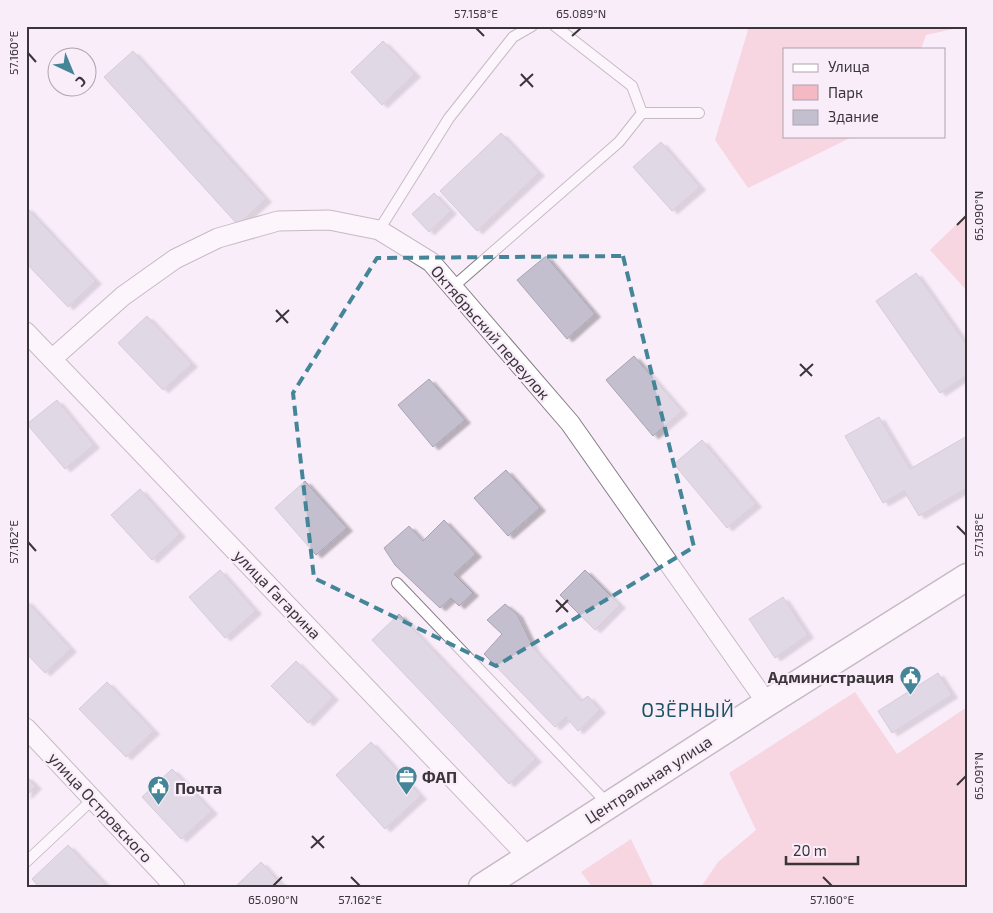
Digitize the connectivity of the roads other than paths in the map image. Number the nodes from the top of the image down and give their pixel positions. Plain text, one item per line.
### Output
1 (532, 26) edge
2 (555, 26) edge
3 (642, 113) junction
4 (699, 113) dead end
5 (379, 230) junction
6 (454, 286) junction
7 (26, 332) edge
8 (53, 358) junction
9 (967, 577) edge
10 (397, 583) dead end
11 (767, 703) junction
12 (26, 728) edge
13 (93, 799) junction
14 (609, 805) junction
15 (528, 857) junction
16 (26, 862) edge
17 (175, 887) edge
18 (482, 887) edge

1 - 5 lane
2 - 3 lane
3 - 4 lane
3 - 6 lane
5 - 6 street, Октябрьский переулок
5 - 8 street, Октябрьский переулок
6 - 11 street, Октябрьский переулок
7 - 8 street, улица Гагарина
8 - 15 street, улица Гагарина
9 - 11 street, Центральная улица
10 - 14 lane
11 - 14 street, Центральная улица
12 - 13 street, улица Островского
13 - 16 lane
13 - 17 street, улица Островского
14 - 15 street, Центральная улица
15 - 18 street, Центральная улица

